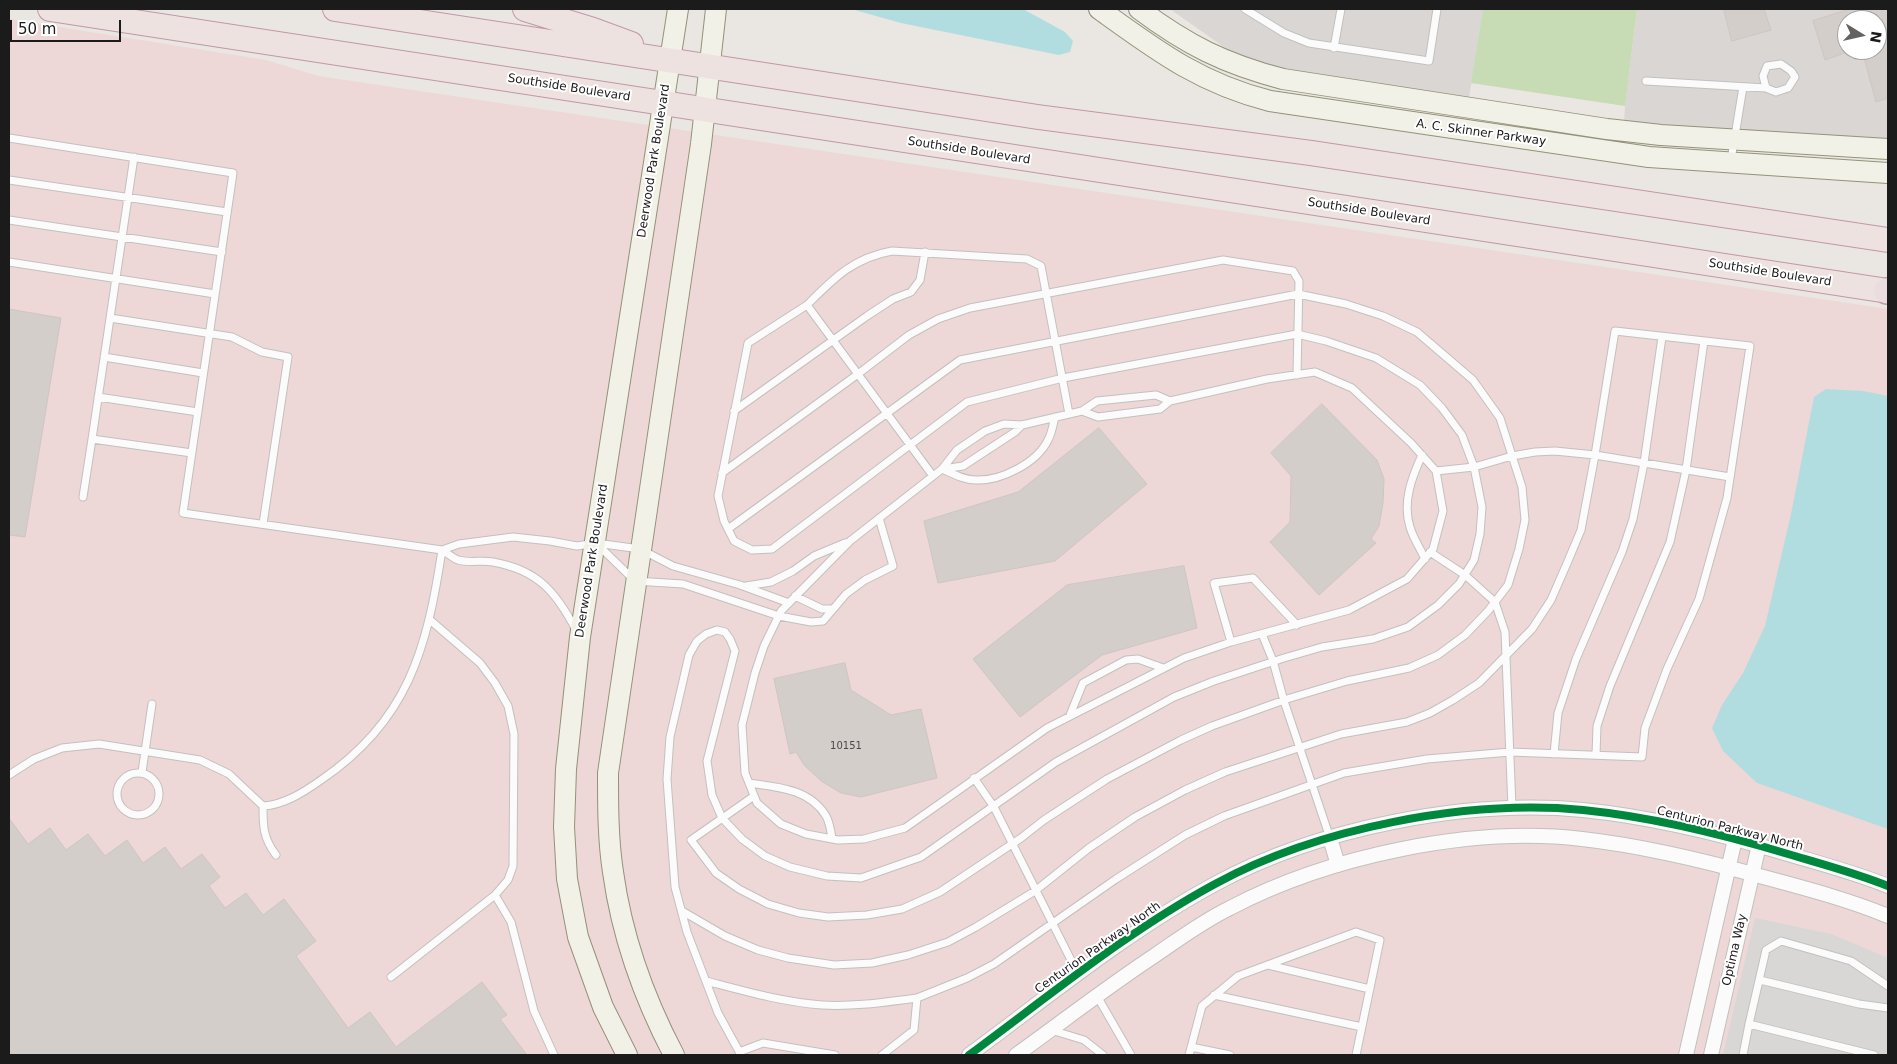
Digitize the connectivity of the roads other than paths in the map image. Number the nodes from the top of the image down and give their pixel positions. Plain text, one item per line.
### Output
1 (50, 9) edge
2 (335, 9) edge
3 (525, 9) edge
4 (678, 9) edge
5 (716, 9) edge
6 (1099, 9) edge
7 (1140, 9) edge
8 (1245, 9) edge
9 (1341, 9) edge
10 (1437, 9) edge
11 (1334, 48) junction
12 (670, 60) junction
13 (710, 66) junction
14 (1646, 81) dead end
15 (1743, 87) junction
16 (1766, 88) junction
17 (663, 103) junction
18 (705, 109) junction
19 (9, 138) edge
20 (1735, 140) junction
21 (1888, 150) edge
22 (134, 157) junction
23 (1731, 163) junction
24 (1888, 173) edge
25 (9, 180) edge
26 (127, 198) junction
27 (228, 212) junction
28 (9, 220) edge
29 (122, 237) junction
30 (1888, 240) edge
31 (222, 252) junction
32 (925, 252) junction
33 (9, 262) edge
34 (116, 279) junction
35 (1888, 291) edge
36 (215, 294) junction
37 (1046, 294) junction
38 (1298, 294) junction
39 (807, 305) junction
40 (110, 318) junction
41 (209, 333) junction
42 (1298, 334) junction
43 (1662, 336) junction
44 (833, 340) junction
45 (1056, 341) junction
46 (1704, 341) junction
47 (104, 358) junction
48 (204, 373) junction
49 (858, 374) junction
50 (1297, 375) junction
51 (1063, 378) junction
52 (98, 397) junction
53 (1170, 401) junction
54 (734, 411) junction
55 (1082, 411) junction
56 (198, 412) junction
57 (886, 413) junction
58 (1070, 414) junction
59 (1055, 417) junction
60 (1022, 425) junction
61 (92, 439) junction
62 (911, 445) junction
63 (192, 453) junction
64 (1422, 455) junction
65 (1595, 455) junction
66 (1512, 456) junction
67 (1644, 463) junction
68 (1474, 468) junction
69 (942, 470) junction
70 (1686, 470) junction
71 (1436, 471) junction
72 (722, 473) junction
73 (934, 476) junction
74 (1730, 477) junction
75 (83, 497) dead end
76 (879, 518) junction
77 (263, 524) junction
78 (728, 528) junction
79 (850, 541) junction
80 (596, 543) junction
81 (442, 550) junction
82 (640, 550) junction
83 (1430, 552) junction
84 (1425, 559) junction
85 (1465, 574) junction
86 (635, 581) junction
87 (744, 586) junction
88 (795, 596) junction
89 (1495, 602) junction
90 (789, 603) junction
91 (833, 609) junction
92 (779, 616) junction
93 (430, 620) junction
94 (1296, 625) junction
95 (1262, 634) junction
96 (580, 637) junction
97 (1231, 642) junction
98 (1507, 653) junction
99 (1273, 661) junction
100 (1163, 668) junction
101 (1284, 700) junction
102 (152, 704) dead end
103 (1070, 716) junction
104 (1300, 748) junction
105 (144, 752) junction
106 (1510, 752) junction
107 (1554, 754) junction
108 (1596, 755) junction
109 (142, 772) junction
110 (9, 775) edge
111 (974, 778) junction
112 (749, 784) junction
113 (1312, 784) junction
114 (754, 796) junction
115 (263, 806) junction
116 (994, 807) junction
117 (1512, 808) junction
118 (722, 818) junction
119 (1330, 838) junction
120 (832, 839) junction
121 (1735, 839) junction
122 (1011, 844) junction
123 (1759, 845) junction
124 (276, 855) dead end
125 (1338, 865) junction
126 (1728, 867) junction
127 (1752, 874) junction
128 (1888, 886) edge
129 (1035, 891) junction
130 (494, 895) junction
131 (682, 911) junction
132 (1888, 916) edge
133 (1052, 924) junction
134 (1267, 965) junction
135 (1078, 975) junction
136 (391, 977) dead end
137 (1760, 980) junction
138 (706, 981) junction
139 (1888, 986) edge
140 (1370, 989) junction
141 (1096, 996) junction
142 (1214, 996) junction
143 (917, 998) junction
144 (1888, 1008) edge
145 (1749, 1024) junction
146 (1362, 1027) junction
147 (1051, 1030) junction
148 (1191, 1047) junction
149 (740, 1054) edge
150 (554, 1055) edge
151 (627, 1055) edge
152 (674, 1055) edge
153 (835, 1055) edge
154 (882, 1055) edge
155 (969, 1055) edge
156 (1016, 1055) edge
157 (1103, 1055) edge
158 (1131, 1055) edge
159 (1189, 1055) edge
160 (1230, 1055) edge
161 (1356, 1055) edge
162 (1686, 1055) edge
163 (1711, 1055) edge
164 (1743, 1055) edge
165 (1874, 1055) edge

1 - 17 highway, Southside Boulevard
2 - 12 highway
3 - 12 highway
4 - 12 main road
5 - 13 main road
6 - 23 main road, A. C. Skinner Parkway
7 - 20 main road, A. C. Skinner Parkway
8 - 11 lane
9 - 11 lane
10 - 11 lane
12 - 13 highway
12 - 17 main road, Deerwood Park Boulevard
13 - 18 main road
13 - 30 highway
14 - 15 lane
15 - 16 lane
15 - 20 lane
16 - 16 lane
17 - 18 highway, Southside Boulevard
17 - 80 main road, Deerwood Park Boulevard
18 - 35 highway, Southside Boulevard
18 - 82 main road
19 - 22 lane
20 - 21 main road, A. C. Skinner Parkway
20 - 23 lane
22 - 26 lane
22 - 27 lane
23 - 24 main road, A. C. Skinner Parkway
25 - 26 lane
26 - 27 lane
26 - 29 lane
27 - 31 lane
28 - 29 lane
29 - 31 lane
29 - 34 lane
31 - 36 lane
32 - 37 lane
32 - 39 lane
32 - 44 lane
33 - 34 lane
34 - 36 lane
34 - 40 lane
36 - 41 lane
37 - 38 lane
37 - 45 lane
37 - 49 lane
38 - 42 lane
38 - 45 lane
38 - 66 lane
39 - 44 lane
39 - 54 lane
40 - 41 lane
40 - 47 lane
41 - 48 lane
41 - 77 lane
42 - 50 lane
42 - 51 lane
42 - 68 lane
43 - 46 lane
43 - 65 lane
43 - 67 lane
44 - 49 lane
44 - 54 lane
45 - 51 lane
45 - 57 lane
46 - 70 lane
46 - 74 lane
47 - 48 lane
47 - 52 lane
48 - 56 lane
49 - 57 lane
49 - 72 lane
50 - 53 lane
50 - 64 lane
51 - 58 lane
51 - 62 lane
52 - 56 lane
52 - 61 lane
53 - 55 lane
53 - 55 lane
54 - 72 lane
55 - 58 lane
56 - 63 lane
57 - 62 lane
57 - 78 lane
58 - 59 lane
59 - 60 lane
59 - 69 lane
60 - 69 lane
60 - 69 lane
61 - 63 lane
61 - 75 lane
62 - 73 lane
62 - 78 lane
63 - 77 lane
64 - 71 lane
64 - 84 lane
65 - 66 lane
65 - 67 lane
65 - 98 lane
66 - 68 lane
66 - 89 lane
67 - 70 lane
67 - 107 lane
68 - 71 lane
68 - 85 lane
69 - 73 lane
70 - 74 lane
70 - 108 lane
71 - 83 lane
72 - 78 lane
73 - 76 lane
74 - 108 lane
76 - 79 lane
76 - 91 lane
77 - 81 lane
79 - 87 lane
79 - 88 lane
80 - 81 lane
80 - 82 lane
80 - 86 lane
80 - 96 main road, Deerwood Park Boulevard
81 - 93 lane
81 - 96 lane
82 - 86 main road
82 - 87 lane
83 - 84 lane
83 - 85 lane
84 - 94 lane
85 - 89 lane
85 - 99 lane
86 - 92 lane
86 - 152 main road
87 - 90 lane
88 - 90 lane
88 - 91 lane
89 - 98 lane
89 - 101 lane
90 - 92 lane
91 - 92 lane
92 - 112 lane
93 - 115 lane
93 - 130 lane
94 - 95 lane
94 - 97 lane
95 - 97 lane
95 - 99 lane
96 - 151 main road, Deerwood Park Boulevard
97 - 100 lane
98 - 104 lane
98 - 106 lane
99 - 101 lane
99 - 116 lane
100 - 103 lane
100 - 103 lane
101 - 104 lane
101 - 122 lane
102 - 105 lane
103 - 111 lane
104 - 113 lane
104 - 129 lane
105 - 109 lane
105 - 110 lane
105 - 115 lane
106 - 107 lane
106 - 113 lane
106 - 117 lane
107 - 108 lane
109 - 109 lane
111 - 116 lane
111 - 120 lane
112 - 114 lane
112 - 120 lane
113 - 119 lane
113 - 133 lane
114 - 118 lane
114 - 120 lane
115 - 124 lane
116 - 118 lane
116 - 122 lane
117 - 119 street, Centurion Parkway North
117 - 121 street, Centurion Parkway North
118 - 122 lane
118 - 131 lane
119 - 125 street
119 - 135 street, Centurion Parkway North
121 - 123 street, Centurion Parkway North
121 - 126 street
122 - 129 lane
123 - 127 street, Optima Way
123 - 128 street, Centurion Parkway North
125 - 126 street
125 - 141 street
126 - 127 street
126 - 162 street
127 - 132 street
127 - 163 street, Optima Way
129 - 131 lane
129 - 133 lane
130 - 136 lane
130 - 150 lane
131 - 138 lane
133 - 135 lane
133 - 143 lane
134 - 140 lane
134 - 140 lane
134 - 142 lane
135 - 155 street, Centurion Parkway North
137 - 139 lane
137 - 144 lane
137 - 145 lane
138 - 143 lane
138 - 149 lane
140 - 146 lane
141 - 147 street
141 - 158 lane
142 - 146 lane
142 - 148 lane
143 - 154 lane
145 - 164 lane
145 - 165 lane
146 - 161 lane
147 - 156 street
147 - 157 lane
148 - 159 lane
148 - 160 lane
149 - 153 lane

